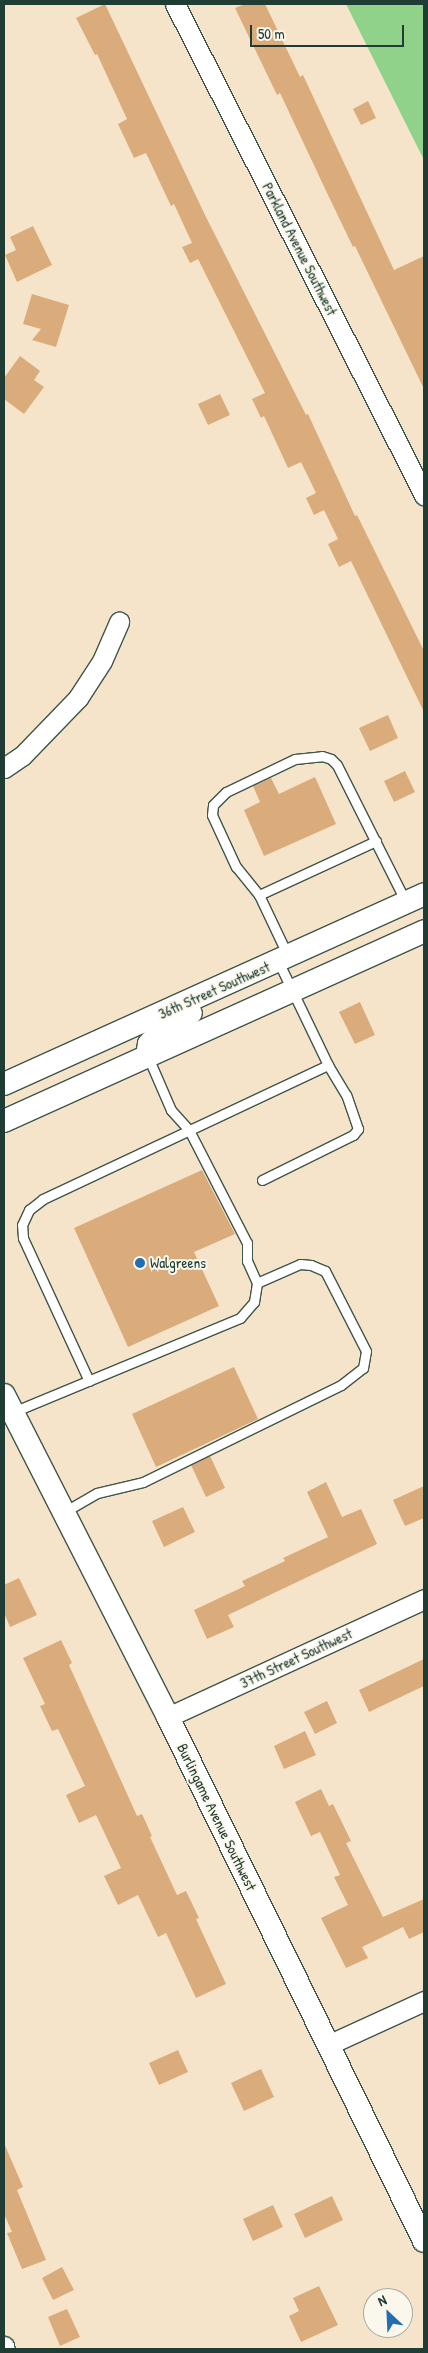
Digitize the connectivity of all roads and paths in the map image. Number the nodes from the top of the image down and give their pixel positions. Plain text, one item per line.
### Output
1 (176, 4) edge
2 (424, 495) edge
3 (119, 622) dead end
4 (4, 768) edge
5 (376, 841) junction
6 (259, 895) junction
7 (415, 898) edge
8 (424, 931) edge
9 (283, 958) junction
10 (225, 985) junction
11 (292, 992) junction
12 (147, 1056) junction
13 (328, 1065) junction
14 (4, 1084) edge
15 (4, 1121) edge
16 (189, 1130) junction
17 (262, 1180) dead end
18 (257, 1283) junction
19 (89, 1381) junction
20 (8, 1404) edge
21 (64, 1512) junction
22 (424, 1599) edge
23 (168, 1717) junction
24 (424, 2001) edge
25 (328, 2045) junction
26 (424, 2241) edge

1 - 2 street, Parkland Avenue Southwest
3 - 4 street
5 - 6 lane
5 - 6 lane
5 - 7 lane
6 - 9 lane
7 - 9 street, 36th Street Southwest
8 - 11 street
9 - 10 street, 36th Street Southwest
9 - 11 lane
10 - 12 street
10 - 14 street, 36th Street Southwest
11 - 12 street
11 - 13 lane
12 - 15 street
12 - 16 lane
13 - 16 lane
13 - 17 lane
16 - 18 lane
16 - 19 lane
18 - 19 lane
18 - 21 lane
19 - 20 lane
20 - 21 street, Burlingame Avenue Southwest
21 - 23 street, Burlingame Avenue Southwest
22 - 23 street, 37th Street Southwest
23 - 25 street, Burlingame Avenue Southwest
24 - 25 street
25 - 26 street, Burlingame Avenue Southwest

